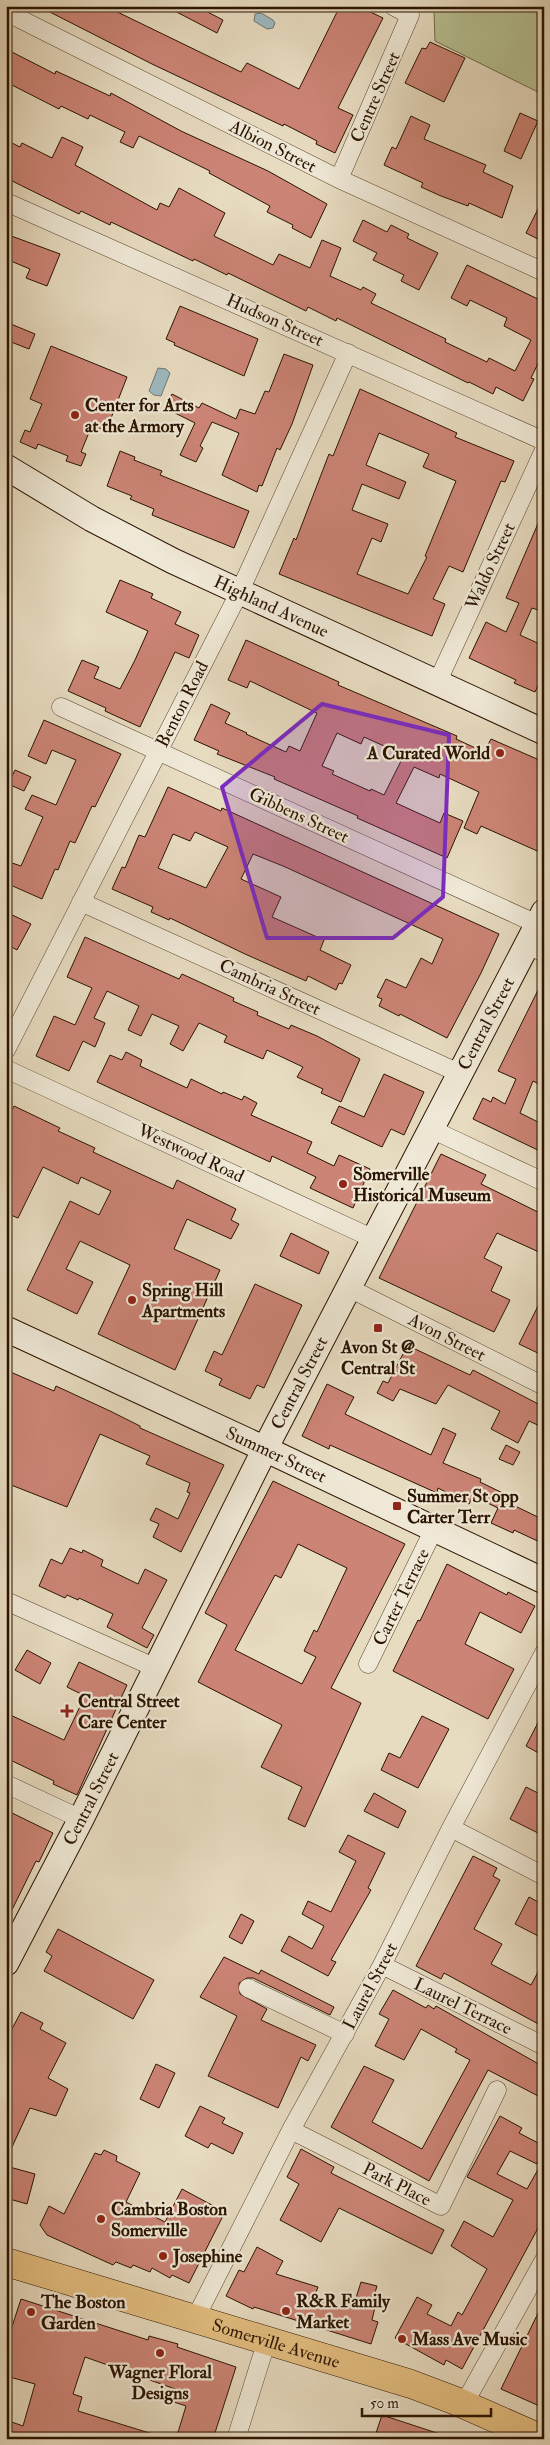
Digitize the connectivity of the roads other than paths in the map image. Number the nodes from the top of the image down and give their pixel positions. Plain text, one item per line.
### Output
1 (393, 6) edge
2 (6, 12) edge
3 (339, 180) junction
4 (6, 202) edge
5 (544, 272) edge
6 (348, 353) junction
7 (544, 441) edge
8 (544, 450) edge
9 (6, 467) edge
10 (239, 593) junction
11 (437, 683) junction
12 (61, 706) dead end
13 (544, 732) edge
14 (159, 751) junction
15 (81, 902) junction
16 (538, 933) edge
17 (6, 1050) edge
18 (6, 1069) edge
19 (459, 1073) junction
20 (431, 1129) junction
21 (544, 1182) edge
22 (374, 1239) junction
23 (349, 1288) junction
24 (6, 1330) edge
25 (544, 1386) edge
26 (266, 1449) junction
27 (434, 1529) junction
28 (544, 1581) edge
29 (6, 1601) edge
30 (544, 1653) edge
31 (368, 1664) dead end
32 (156, 1668) junction
33 (6, 1784) edge
34 (81, 1819) junction
35 (451, 1828) junction
36 (544, 1876) edge
37 (6, 1963) edge
38 (382, 1965) junction
39 (248, 1988) dead end
40 (344, 2034) junction
41 (544, 2046) edge
42 (497, 2090) dead end
43 (291, 2130) junction
44 (544, 2260) edge
45 (7, 2264) edge
46 (196, 2319) junction
47 (267, 2340) junction
48 (464, 2404) junction
49 (236, 2439) edge
50 (542, 2439) edge

1 - 3 street, Centre Street
2 - 3 street, Albion Street
3 - 5 street, Albion Street
4 - 6 street, Hudson Street
6 - 7 street, Hudson Street
6 - 10 street, Benton Road
8 - 11 street, Waldo Street
9 - 10 main road, Highland Avenue
10 - 11 main road, Highland Avenue
10 - 14 street, Benton Road
11 - 13 main road, Highland Avenue
12 - 14 street, Gibbens Street
14 - 15 street, Benton Road
14 - 16 street, Gibbens Street
15 - 17 street, Benton Road
15 - 19 street, Cambria Street
16 - 19 main road, Central Street
18 - 22 street, Westwood Road
19 - 20 main road, Central Street
20 - 21 street
20 - 22 main road, Central Street
22 - 23 main road, Central Street
23 - 25 street, Avon Street
23 - 26 main road, Central Street
24 - 26 main road, Summer Street
26 - 27 main road, Summer Street
26 - 32 main road, Central Street
27 - 28 main road, Summer Street
27 - 31 street, Carter Terrace
29 - 32 street
30 - 35 street, Laurel Street
32 - 34 main road, Central Street
33 - 34 street
34 - 37 main road, Central Street
35 - 36 street
35 - 38 street, Laurel Street
38 - 40 street, Laurel Street
38 - 41 street, Laurel Terrace
39 - 40 street
40 - 43 street, Laurel Street
42 - 43 street, Park Place
43 - 46 street, Laurel Street
44 - 48 street
45 - 46 main road, Somerville Avenue
46 - 47 main road, Somerville Avenue
47 - 48 main road, Somerville Avenue
47 - 49 street
48 - 50 main road, Somerville Avenue

